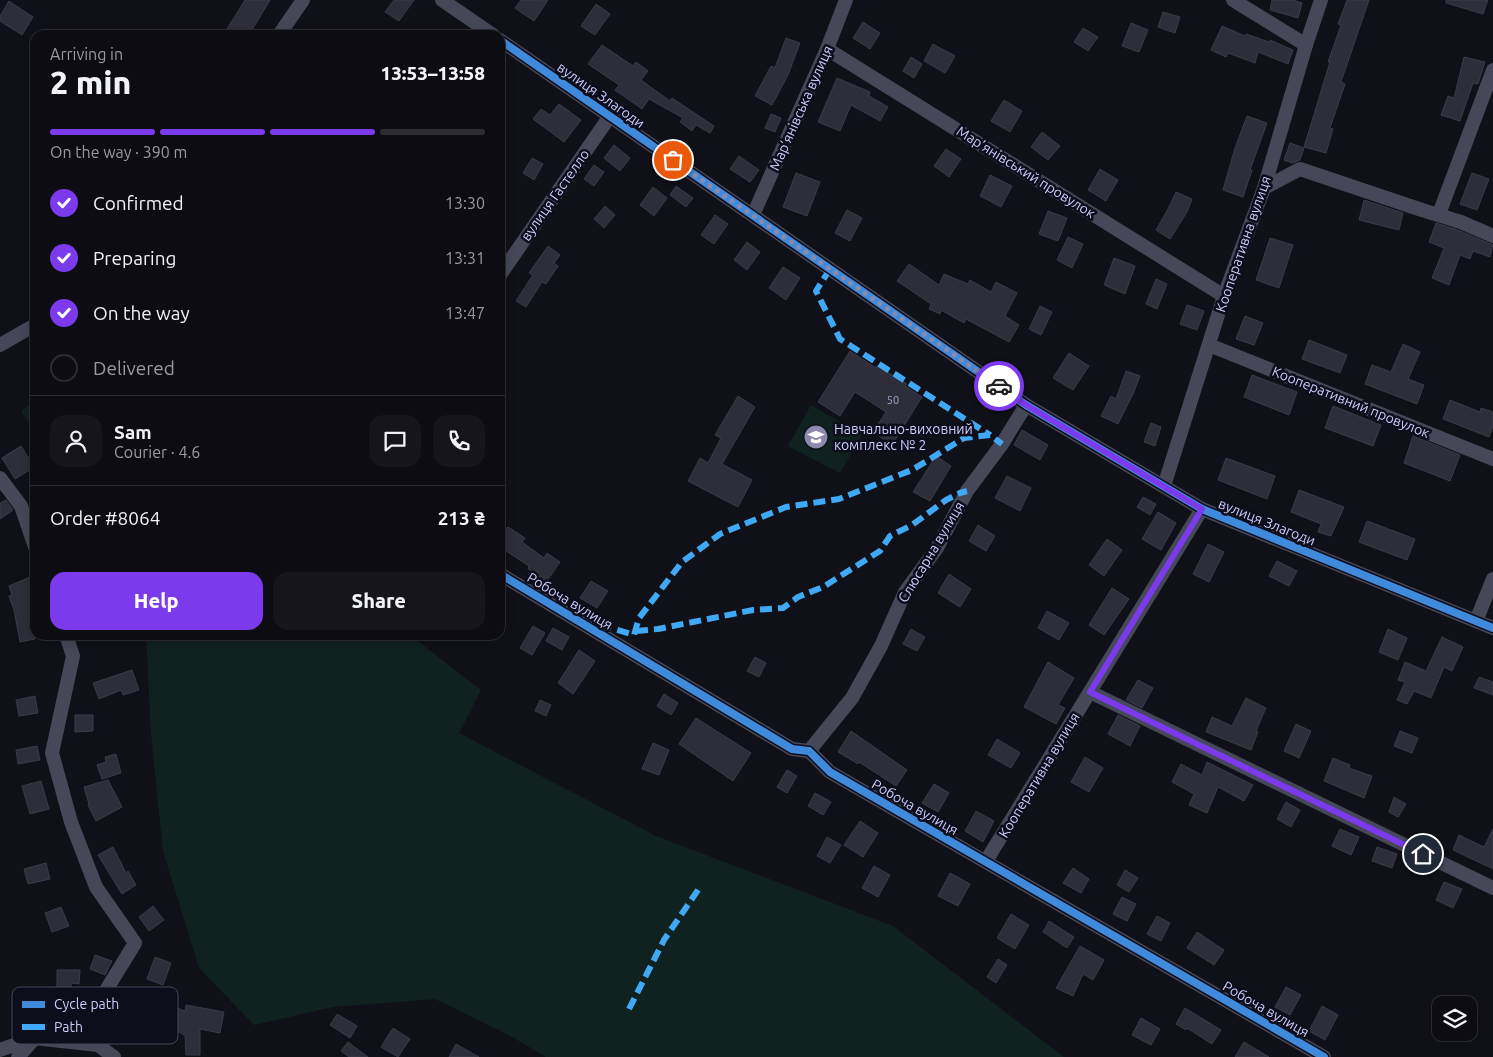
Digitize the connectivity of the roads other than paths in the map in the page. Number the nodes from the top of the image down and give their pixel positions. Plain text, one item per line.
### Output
1 (303, 0) edge
2 (442, 0) edge
3 (846, 0) edge
4 (1233, 0) edge
5 (1321, 0) edge
6 (282, 30) edge
7 (486, 30) edge
8 (505, 43) edge
9 (1306, 45) junction
10 (827, 49) junction
11 (1493, 70) edge
12 (610, 116) junction
13 (1264, 188) junction
14 (1439, 214) junction
15 (753, 215) junction
16 (1493, 236) edge
17 (505, 268) edge
18 (1224, 296) junction
19 (30, 328) edge
20 (1209, 344) junction
21 (0, 345) edge
22 (1026, 405) junction
23 (1493, 459) edge
24 (0, 478) edge
25 (1164, 486) junction
26 (1202, 509) junction
27 (30, 532) edge
28 (505, 577) edge
29 (1493, 579) edge
30 (1476, 621) junction
31 (1493, 628) edge
32 (68, 640) edge
33 (1090, 692) junction
34 (809, 751) junction
35 (986, 862) junction
36 (1493, 888) edge
37 (108, 987) edge
38 (17, 1044) edge
39 (29, 1044) edge
40 (89, 1044) edge
41 (98, 1045) joint
42 (0, 1050) edge
43 (18, 1057) edge
44 (114, 1057) edge
45 (1324, 1057) edge

1 - 6 street
2 - 7 street
3 - 10 street, Мар’янівська вулиця
4 - 9 street
5 - 9 street, Кооперативна вулиця
8 - 12 street, вулиця Злагоди
9 - 13 street, Кооперативна вулиця
10 - 15 street, Мар’янівська вулиця
10 - 18 street, Мар’янівський провулок
11 - 14 street
12 - 15 street, вулиця Злагоди
12 - 17 street, вулиця Гастелло
13 - 14 street
13 - 18 street, Кооперативна вулиця
14 - 16 street
15 - 22 street, вулиця Злагоди
18 - 20 street, Кооперативна вулиця
19 - 21 street
20 - 23 street, Кооперативний провулок
20 - 25 street, Кооперативна вулиця
22 - 25 street, вулиця Злагоди
22 - 34 street, Слюсарна вулиця
24 - 27 street
25 - 26 street, вулиця Злагоди
26 - 30 street, вулиця Злагоди
26 - 33 street, Кооперативна вулиця
28 - 34 street, Робоча вулиця
29 - 30 street
30 - 31 street, вулиця Злагоди
32 - 37 street
33 - 35 street, Кооперативна вулиця
33 - 36 street
34 - 35 street, Робоча вулиця
35 - 45 street, Робоча вулиця
38 - 42 street
39 - 43 street
40 - 41 street
41 - 44 street

